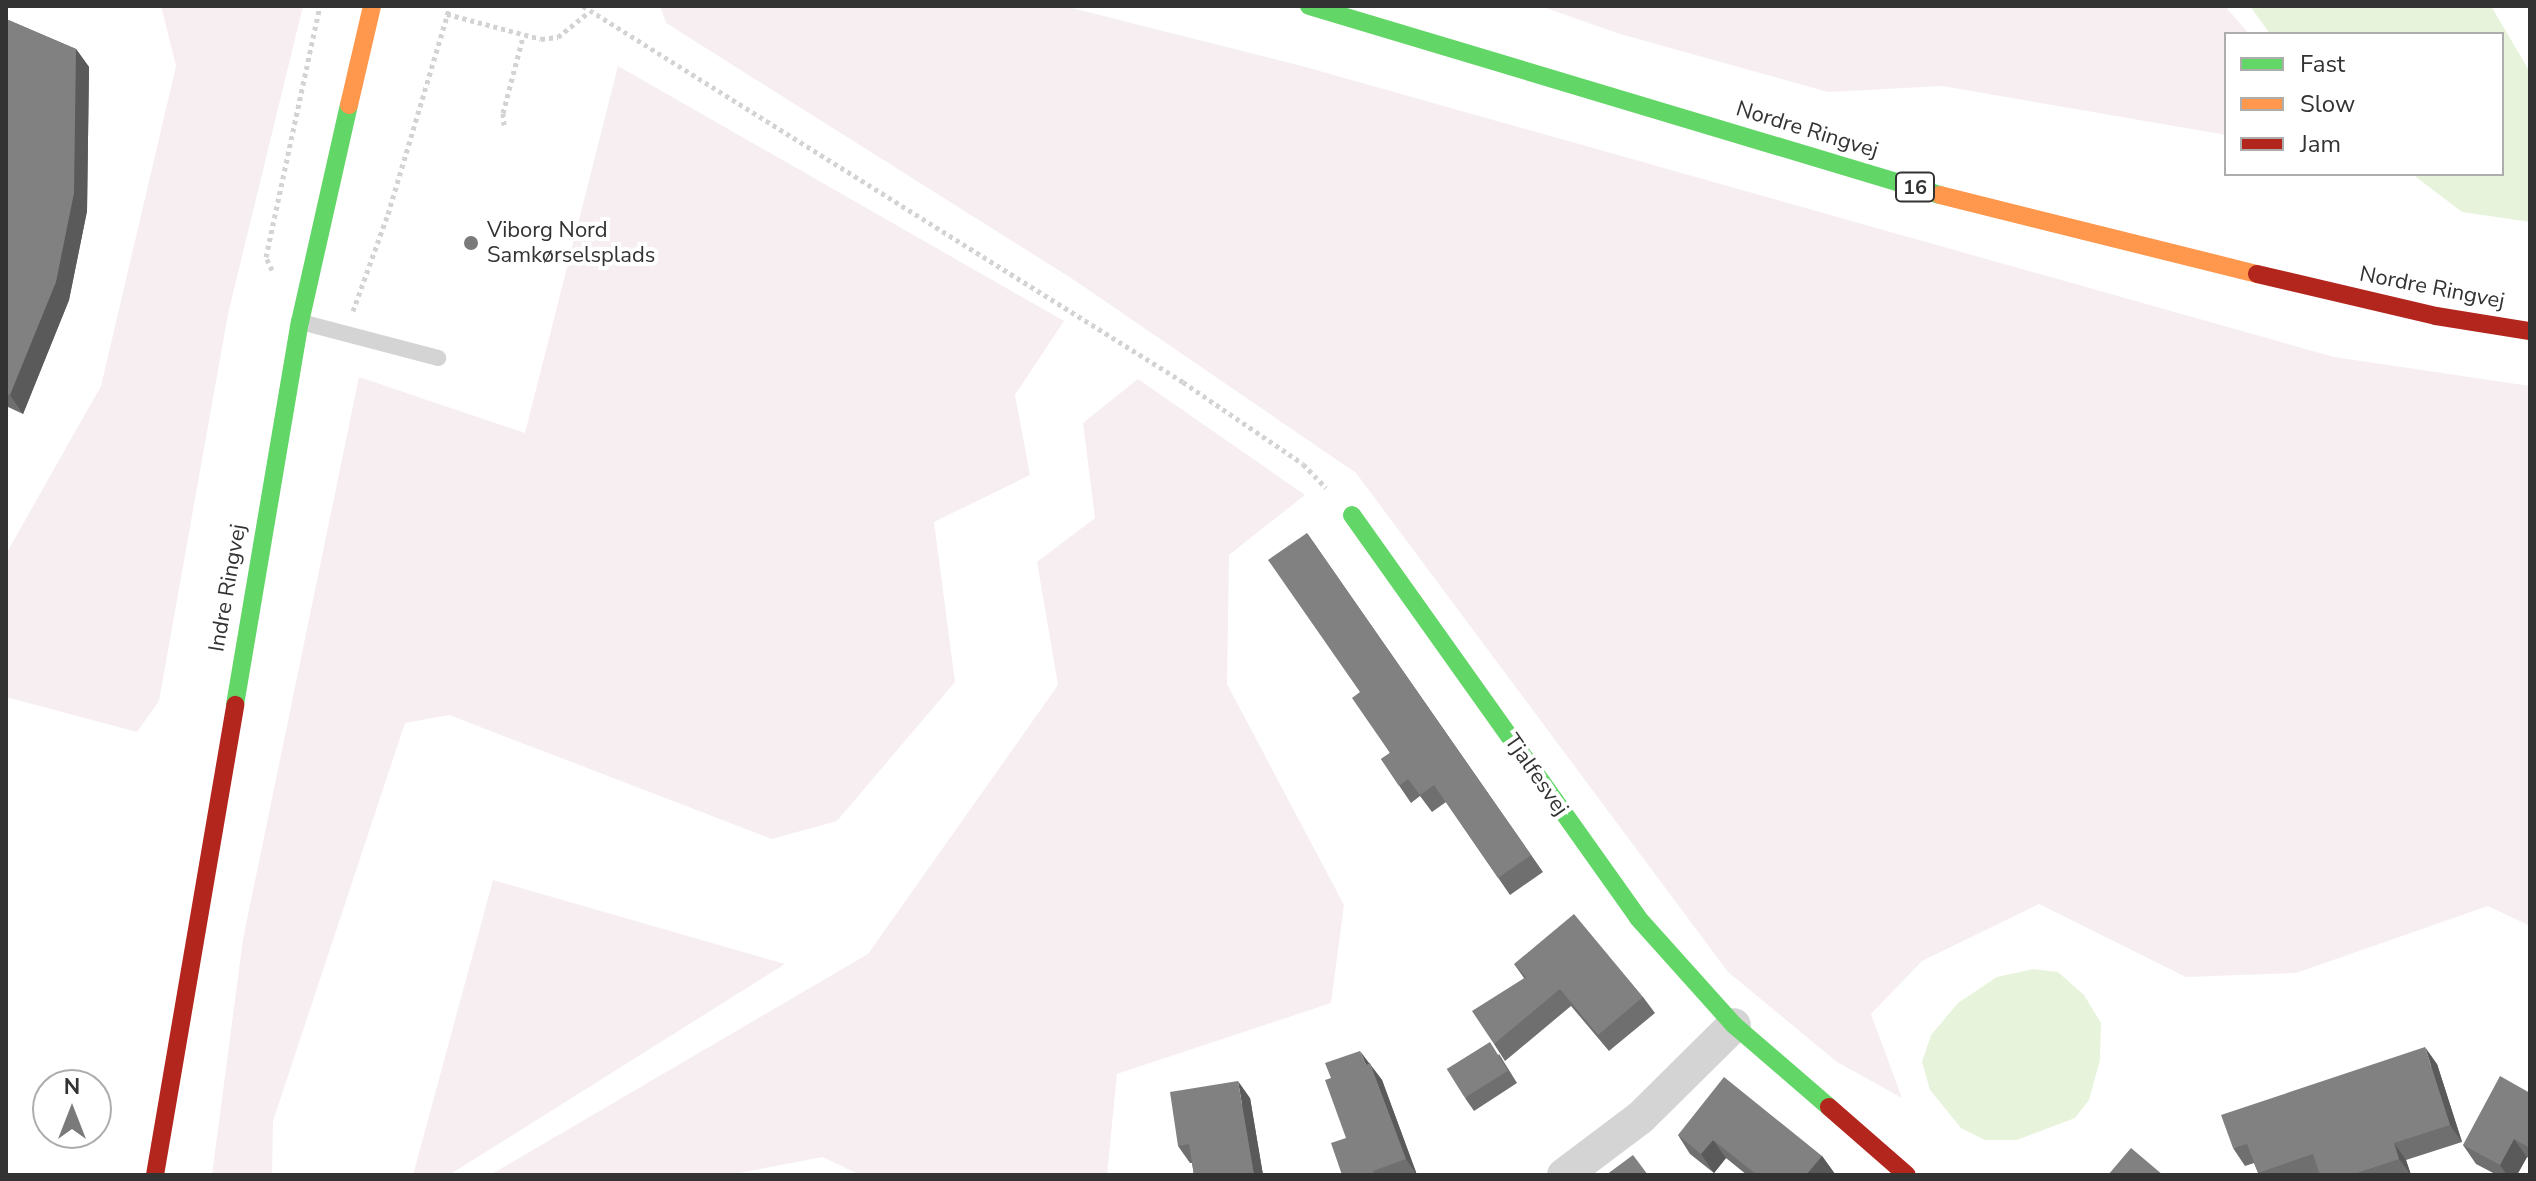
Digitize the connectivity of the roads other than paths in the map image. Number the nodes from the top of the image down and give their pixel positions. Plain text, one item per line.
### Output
1 (1309, 6) edge
2 (373, 9) edge
3 (300, 322) junction
4 (2530, 331) edge
5 (438, 358) dead end
6 (1352, 515) road end
7 (1734, 1025) junction
8 (155, 1175) edge
9 (1564, 1175) edge
10 (1907, 1175) edge

1 - 4 street, Nordre Ringvej / 16
2 - 3 street, Indre Ringvej
3 - 5 lane
3 - 8 street, Indre Ringvej
6 - 7 street, Tjalfesvej
7 - 9 street
7 - 10 street, Tjalfesvej

